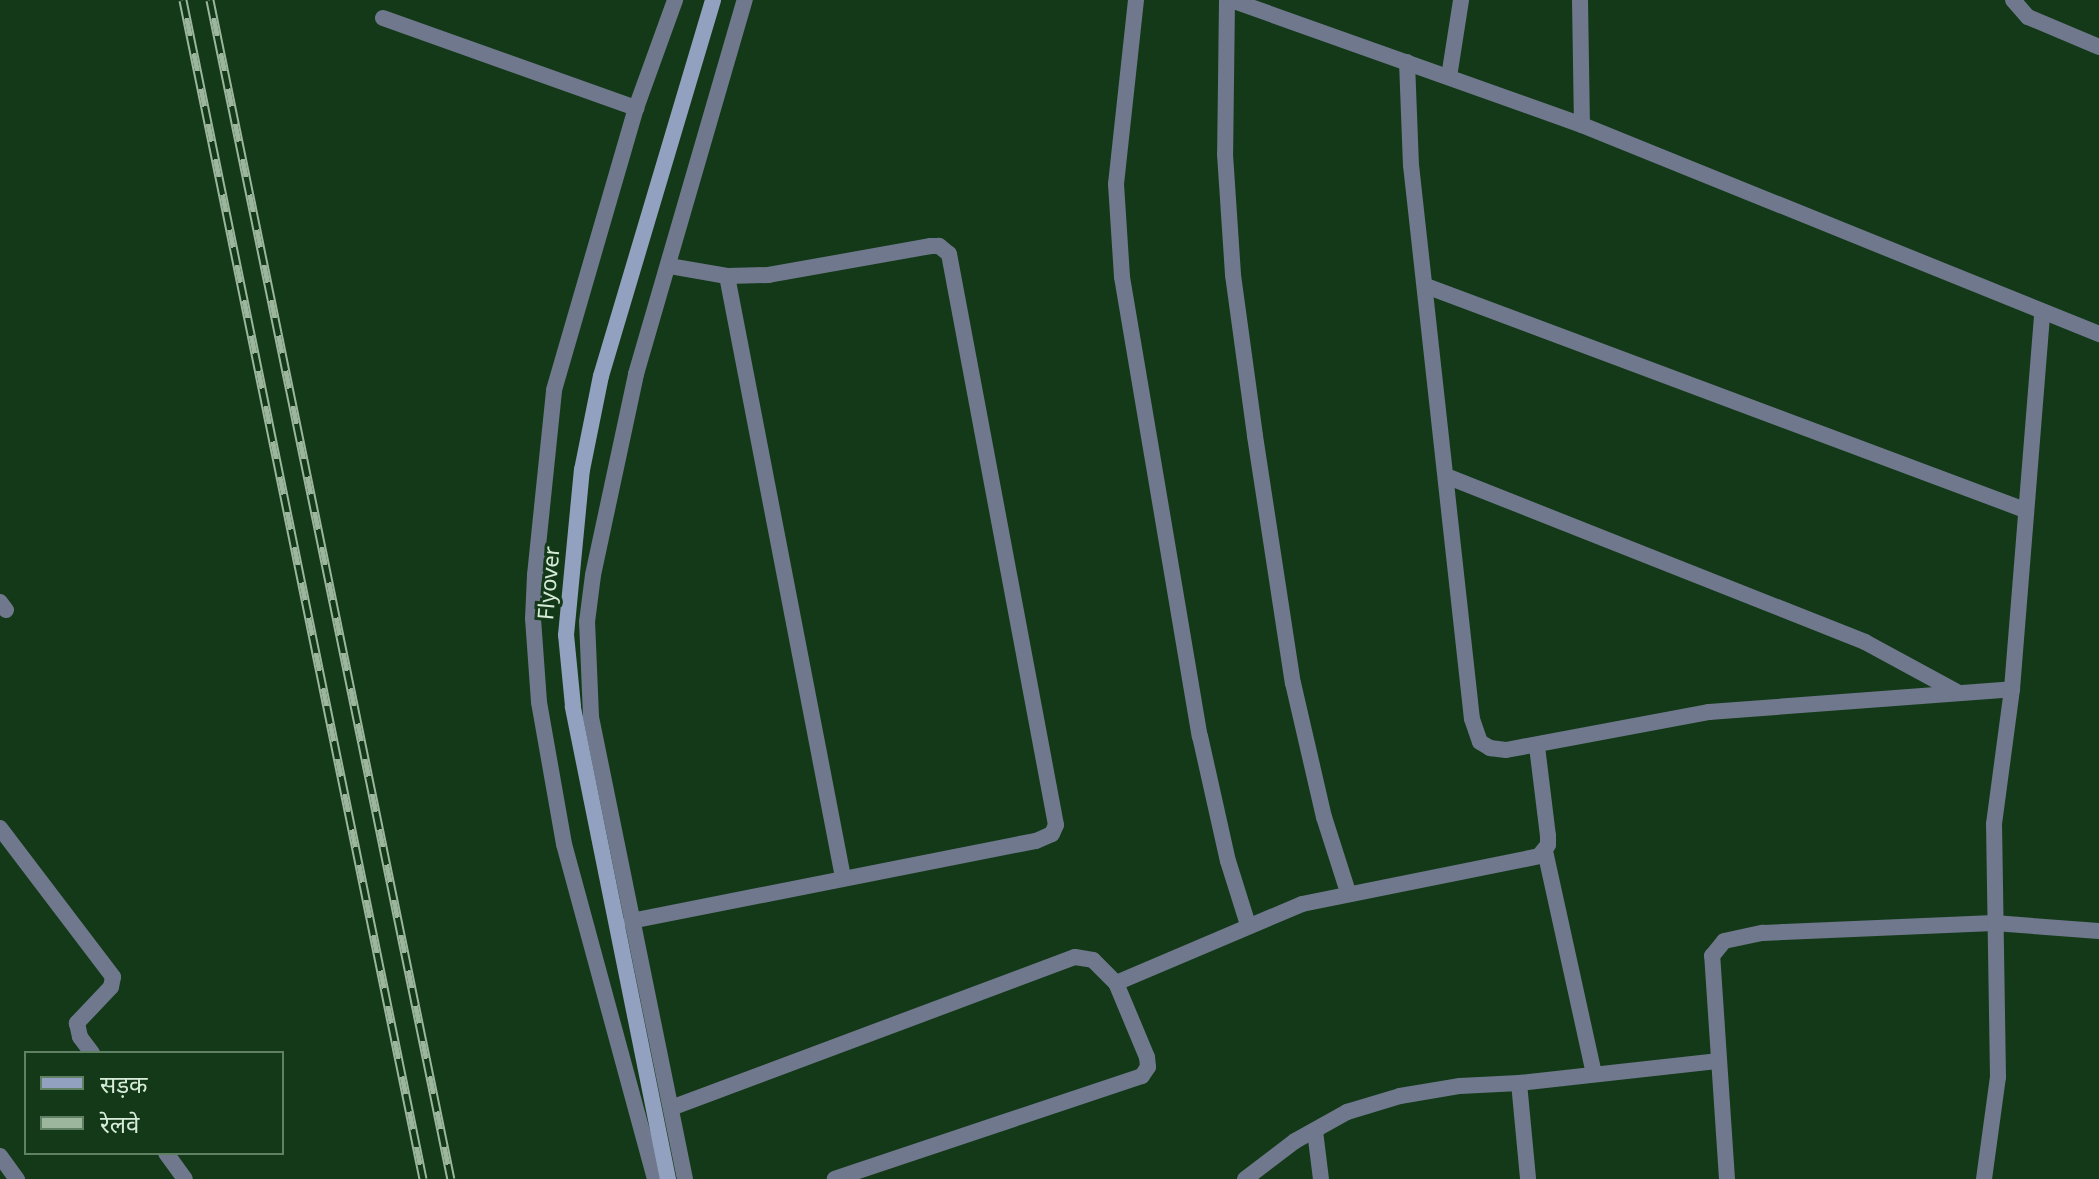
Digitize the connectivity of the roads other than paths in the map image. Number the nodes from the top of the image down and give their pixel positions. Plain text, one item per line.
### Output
1 (675, 0) edge
2 (713, 0) edge
3 (745, 0) edge
4 (1136, 0) edge
5 (1229, 0) edge
6 (1461, 0) edge
7 (1580, 0) edge
8 (2013, 0) edge
9 (383, 18) dead end
10 (2099, 47) edge
11 (1407, 62) junction
12 (1449, 77) junction
13 (636, 108) junction
14 (1582, 125) junction
15 (669, 266) junction
16 (727, 276) junction
17 (1426, 286) junction
18 (2042, 314) junction
19 (2099, 334) edge
20 (1446, 476) junction
21 (2025, 510) junction
22 (2012, 689) junction
23 (1959, 693) junction
24 (1537, 746) junction
25 (0, 828) edge
26 (1545, 851) junction
27 (843, 877) junction
28 (1348, 892) junction
29 (631, 921) junction
30 (1994, 923) junction
31 (1248, 925) junction
32 (2099, 931) edge
33 (1116, 983) junction
34 (90, 1051) edge
35 (1717, 1061) junction
36 (1594, 1074) junction
37 (1519, 1083) junction
38 (671, 1108) junction
39 (1315, 1131) junction
40 (167, 1155) edge
41 (0, 1156) edge
42 (17, 1179) edge
43 (185, 1179) edge
44 (655, 1179) edge
45 (668, 1179) edge
46 (685, 1179) edge
47 (835, 1179) edge
48 (1245, 1179) edge
49 (1321, 1179) edge
50 (1528, 1179) edge
51 (1727, 1179) edge
52 (1984, 1179) edge

1 - 13 street
2 - 45 main road, Flyover
3 - 15 street
4 - 31 street
5 - 11 street
5 - 28 street
6 - 12 street
7 - 14 street
8 - 10 street
9 - 13 street
11 - 12 street
11 - 17 street
12 - 14 street
13 - 44 street
14 - 18 street
15 - 16 street
15 - 29 street
16 - 27 street
16 - 27 street
17 - 20 street
17 - 21 street
18 - 19 street
18 - 21 street
20 - 23 street
20 - 24 street
21 - 22 street
22 - 23 street
22 - 30 street
23 - 24 street
24 - 26 street
25 - 34 street
26 - 28 street
26 - 36 street
27 - 29 street
28 - 31 street
29 - 38 street
30 - 32 street
30 - 35 street
30 - 52 street
31 - 33 street
33 - 38 street
33 - 47 street
35 - 36 street
35 - 51 street
36 - 37 street
37 - 39 street
37 - 50 street
38 - 46 street
39 - 48 street
39 - 49 street
40 - 43 street
41 - 42 street

